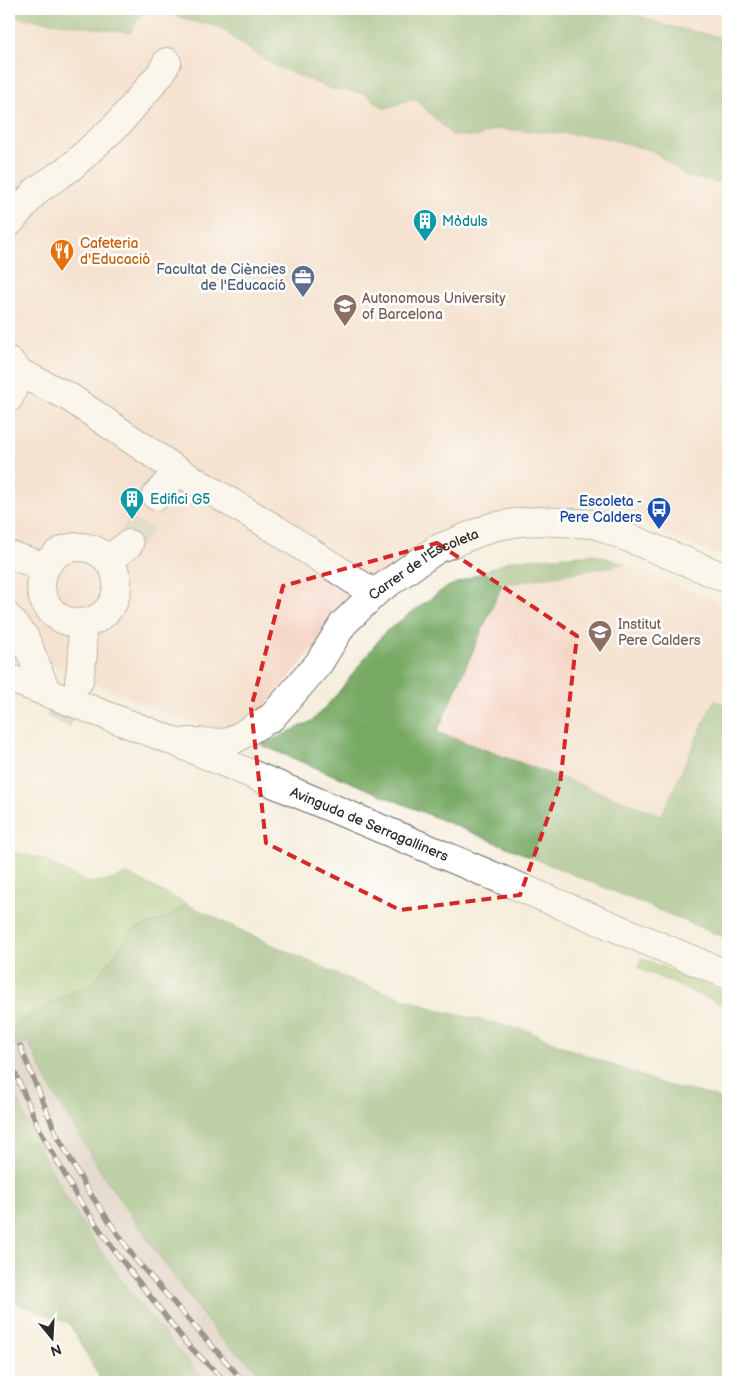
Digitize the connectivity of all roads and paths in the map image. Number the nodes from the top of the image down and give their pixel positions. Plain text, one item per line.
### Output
1 (167, 62) dead end
2 (9, 223) edge
3 (15, 367) edge
4 (9, 398) edge
5 (178, 471) junction
6 (156, 496) tunnel mouth
7 (9, 555) edge
8 (46, 567) junction
9 (728, 579) edge
10 (367, 589) dead end
11 (9, 618) edge
12 (81, 623) junction
13 (9, 678) edge
14 (79, 681) tunnel mouth
15 (46, 693) junction
16 (173, 741) junction
17 (728, 975) edge

1 - 2 street
3 - 4 street
3 - 5 street
5 - 6 street
5 - 10 street
7 - 8 street
8 - 12 street
8 - 12 street
9 - 16 street, Carrer de l'Escoleta
11 - 15 street
12 - 14 street
13 - 15 street, Avinguda de Serragalliners
15 - 16 street, Avinguda de Serragalliners
16 - 17 street, Avinguda de Serragalliners

